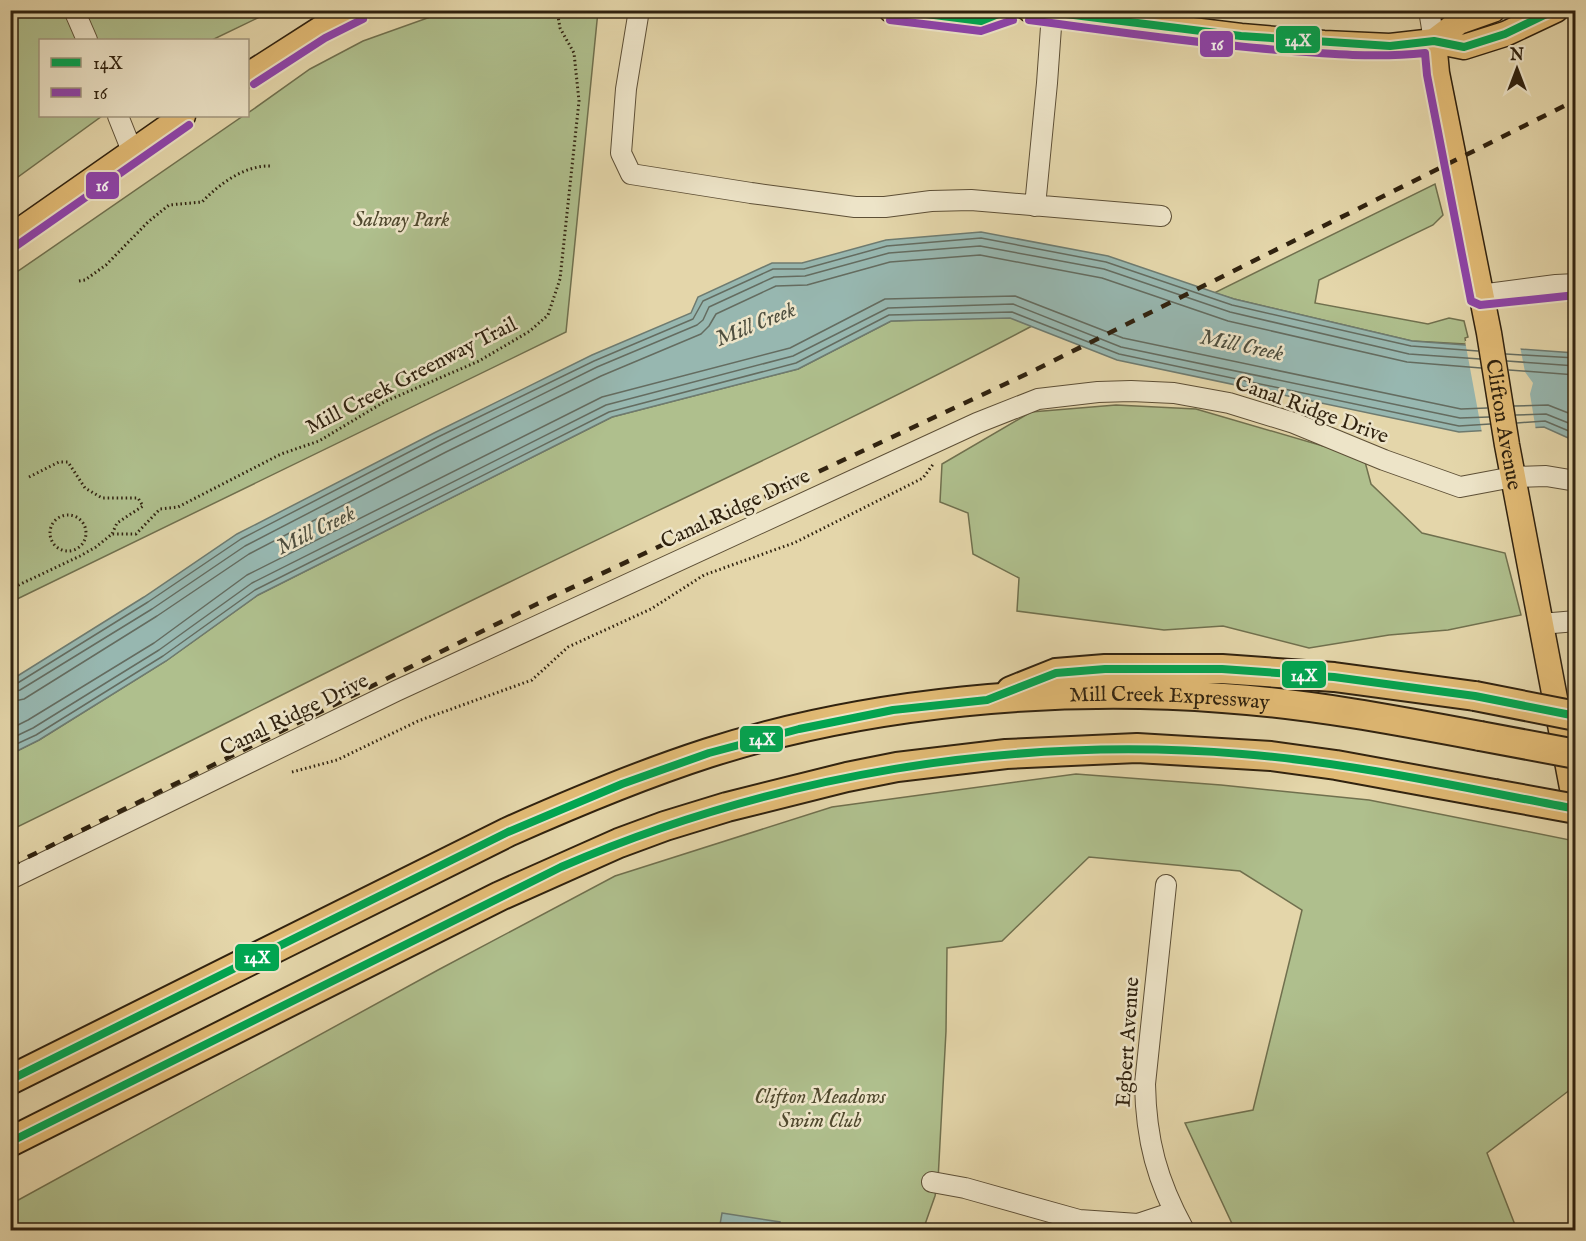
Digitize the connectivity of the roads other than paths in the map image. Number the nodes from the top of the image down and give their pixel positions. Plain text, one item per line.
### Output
1 (74, 10) edge
2 (358, 10) edge
3 (639, 10) edge
4 (891, 10) edge
5 (1009, 10) edge
6 (1429, 10) edge
7 (1493, 10) edge
8 (1556, 10) edge
9 (1041, 12) edge
10 (87, 39) edge
11 (1434, 41) junction
12 (249, 74) edge
13 (118, 117) edge
14 (182, 117) edge
15 (132, 151) junction
16 (1035, 206) junction
17 (1161, 216) dead end
18 (10, 237) edge
19 (1575, 284) edge
20 (1480, 295) junction
21 (1513, 477) junction
22 (1575, 482) edge
23 (1575, 621) edge
24 (1541, 624) junction
25 (987, 700) junction
26 (1575, 716) edge
27 (1575, 754) edge
28 (1575, 809) edge
29 (10, 879) edge
30 (1166, 885) dead end
31 (10, 1080) edge
32 (10, 1142) edge
33 (932, 1182) dead end
34 (1174, 1212) junction
35 (1184, 1230) edge

1 - 10 street
2 - 12 main road
3 - 16 street
4 - 5 main road
6 - 11 street
7 - 11 main road
8 - 11 main road
9 - 11 main road
9 - 16 street
11 - 20 main road, Clifton Avenue
13 - 15 street
14 - 15 main road
15 - 18 main road
16 - 17 street
19 - 20 street
20 - 21 main road, Clifton Avenue
21 - 22 street, Canal Ridge Drive
21 - 24 main road, Clifton Avenue
21 - 29 street, Canal Ridge Drive
23 - 24 street
24 - 28 main road, Clifton Avenue
25 - 26 highway, bridge
25 - 27 highway, Mill Creek Expressway, bridge
25 - 31 highway, Mill Creek Expressway
28 - 32 highway, bridge
30 - 34 street, Egbert Avenue
33 - 34 street
34 - 35 street, Egbert Avenue

